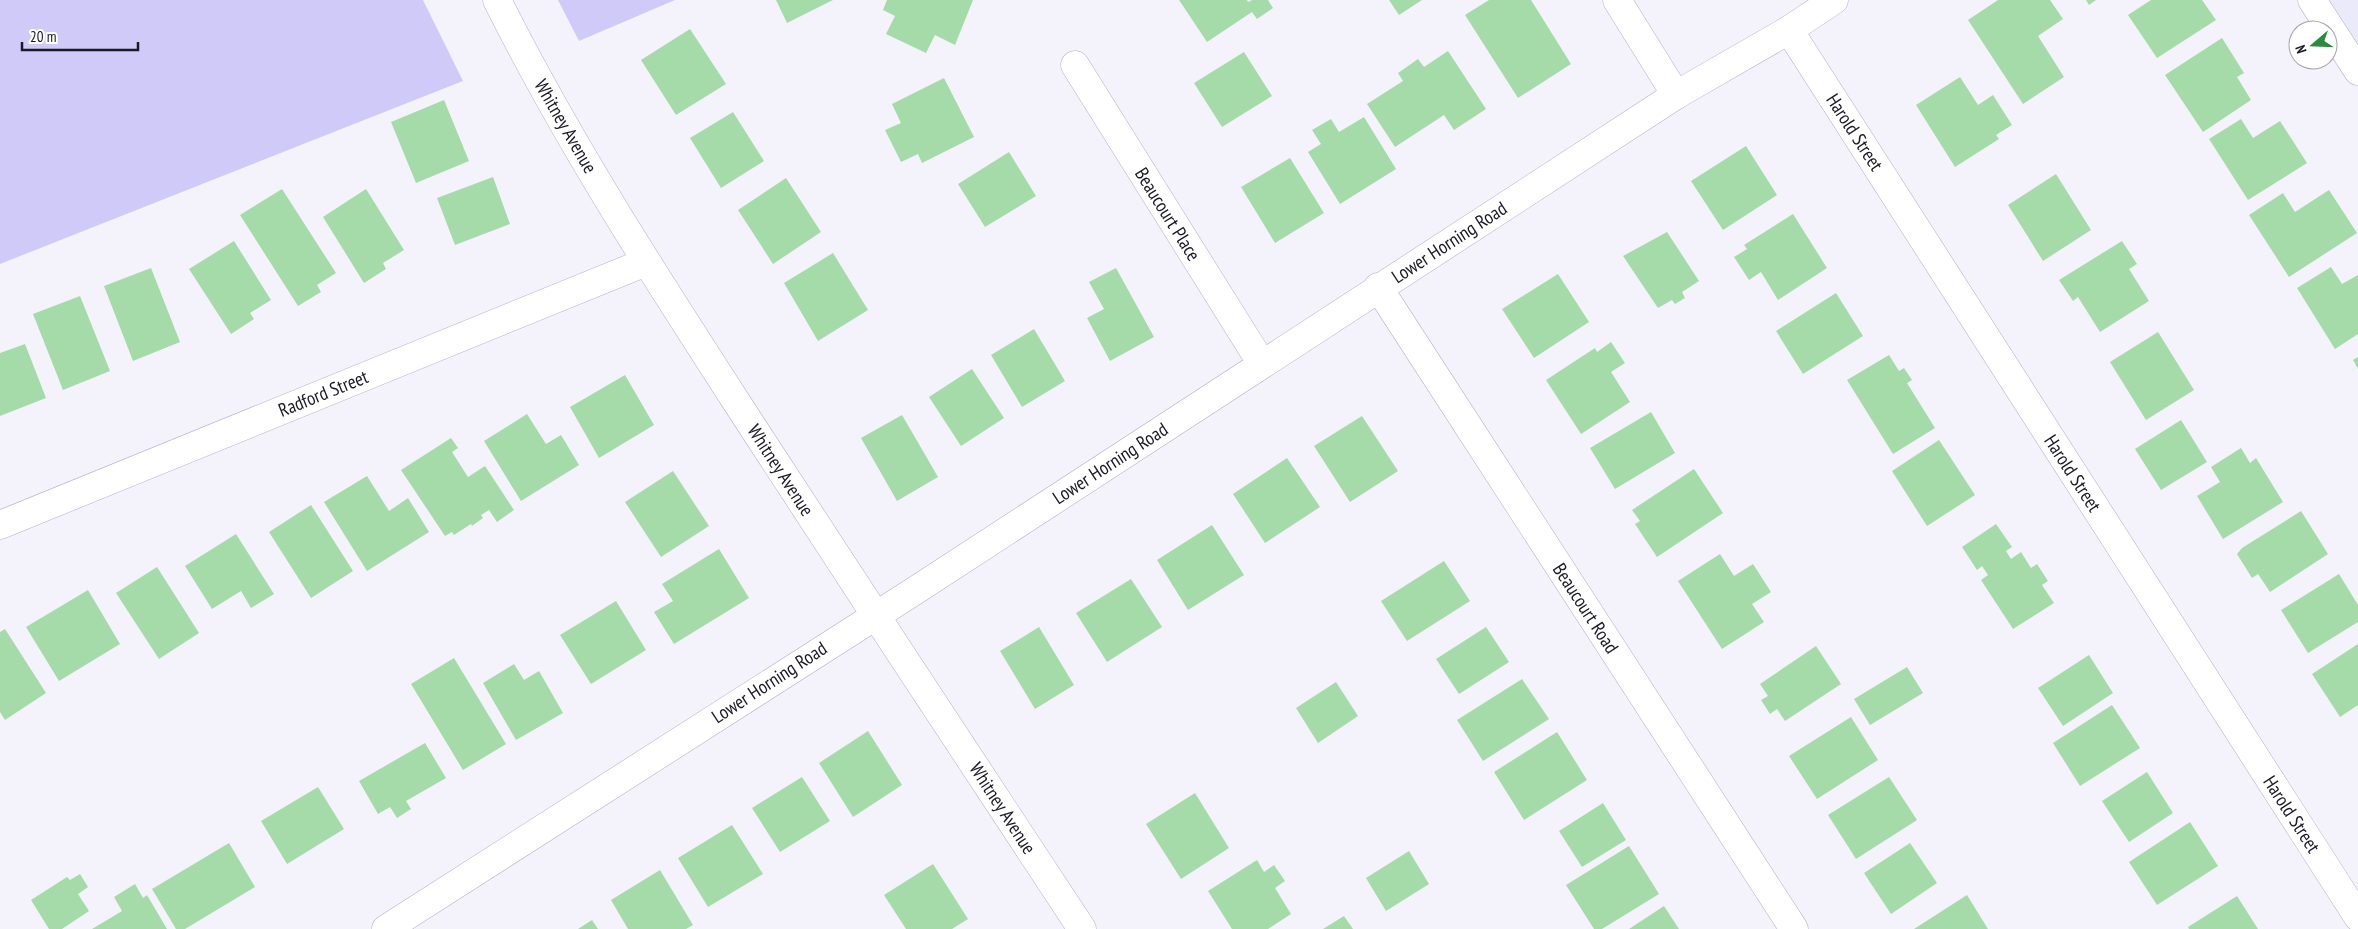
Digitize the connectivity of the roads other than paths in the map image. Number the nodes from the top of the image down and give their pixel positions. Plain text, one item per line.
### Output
1 (496, 0) edge
2 (1618, 0) edge
3 (1834, 0) edge
4 (2312, 0) edge
5 (1788, 30) junction
6 (1074, 65) dead end
7 (2358, 71) edge
8 (1676, 94) junction
9 (646, 262) junction
10 (1378, 287) junction
11 (1262, 364) junction
12 (0, 525) edge
13 (874, 614) junction
14 (2358, 917) edge
15 (386, 929) edge
16 (1082, 929) edge
17 (1794, 929) edge

1 - 9 street, Whitney Avenue
2 - 8 street
3 - 5 street, Lower Horning Road
4 - 7 street
5 - 8 street, Lower Horning Road
5 - 14 street, Harold Street
6 - 11 street, Beaucourt Place
8 - 10 street, Lower Horning Road
9 - 12 street, Radford Street
9 - 13 street, Whitney Avenue
10 - 11 street, Lower Horning Road
10 - 17 street, Beaucourt Road
11 - 13 street, Lower Horning Road
13 - 15 street, Lower Horning Road
13 - 16 street, Whitney Avenue

